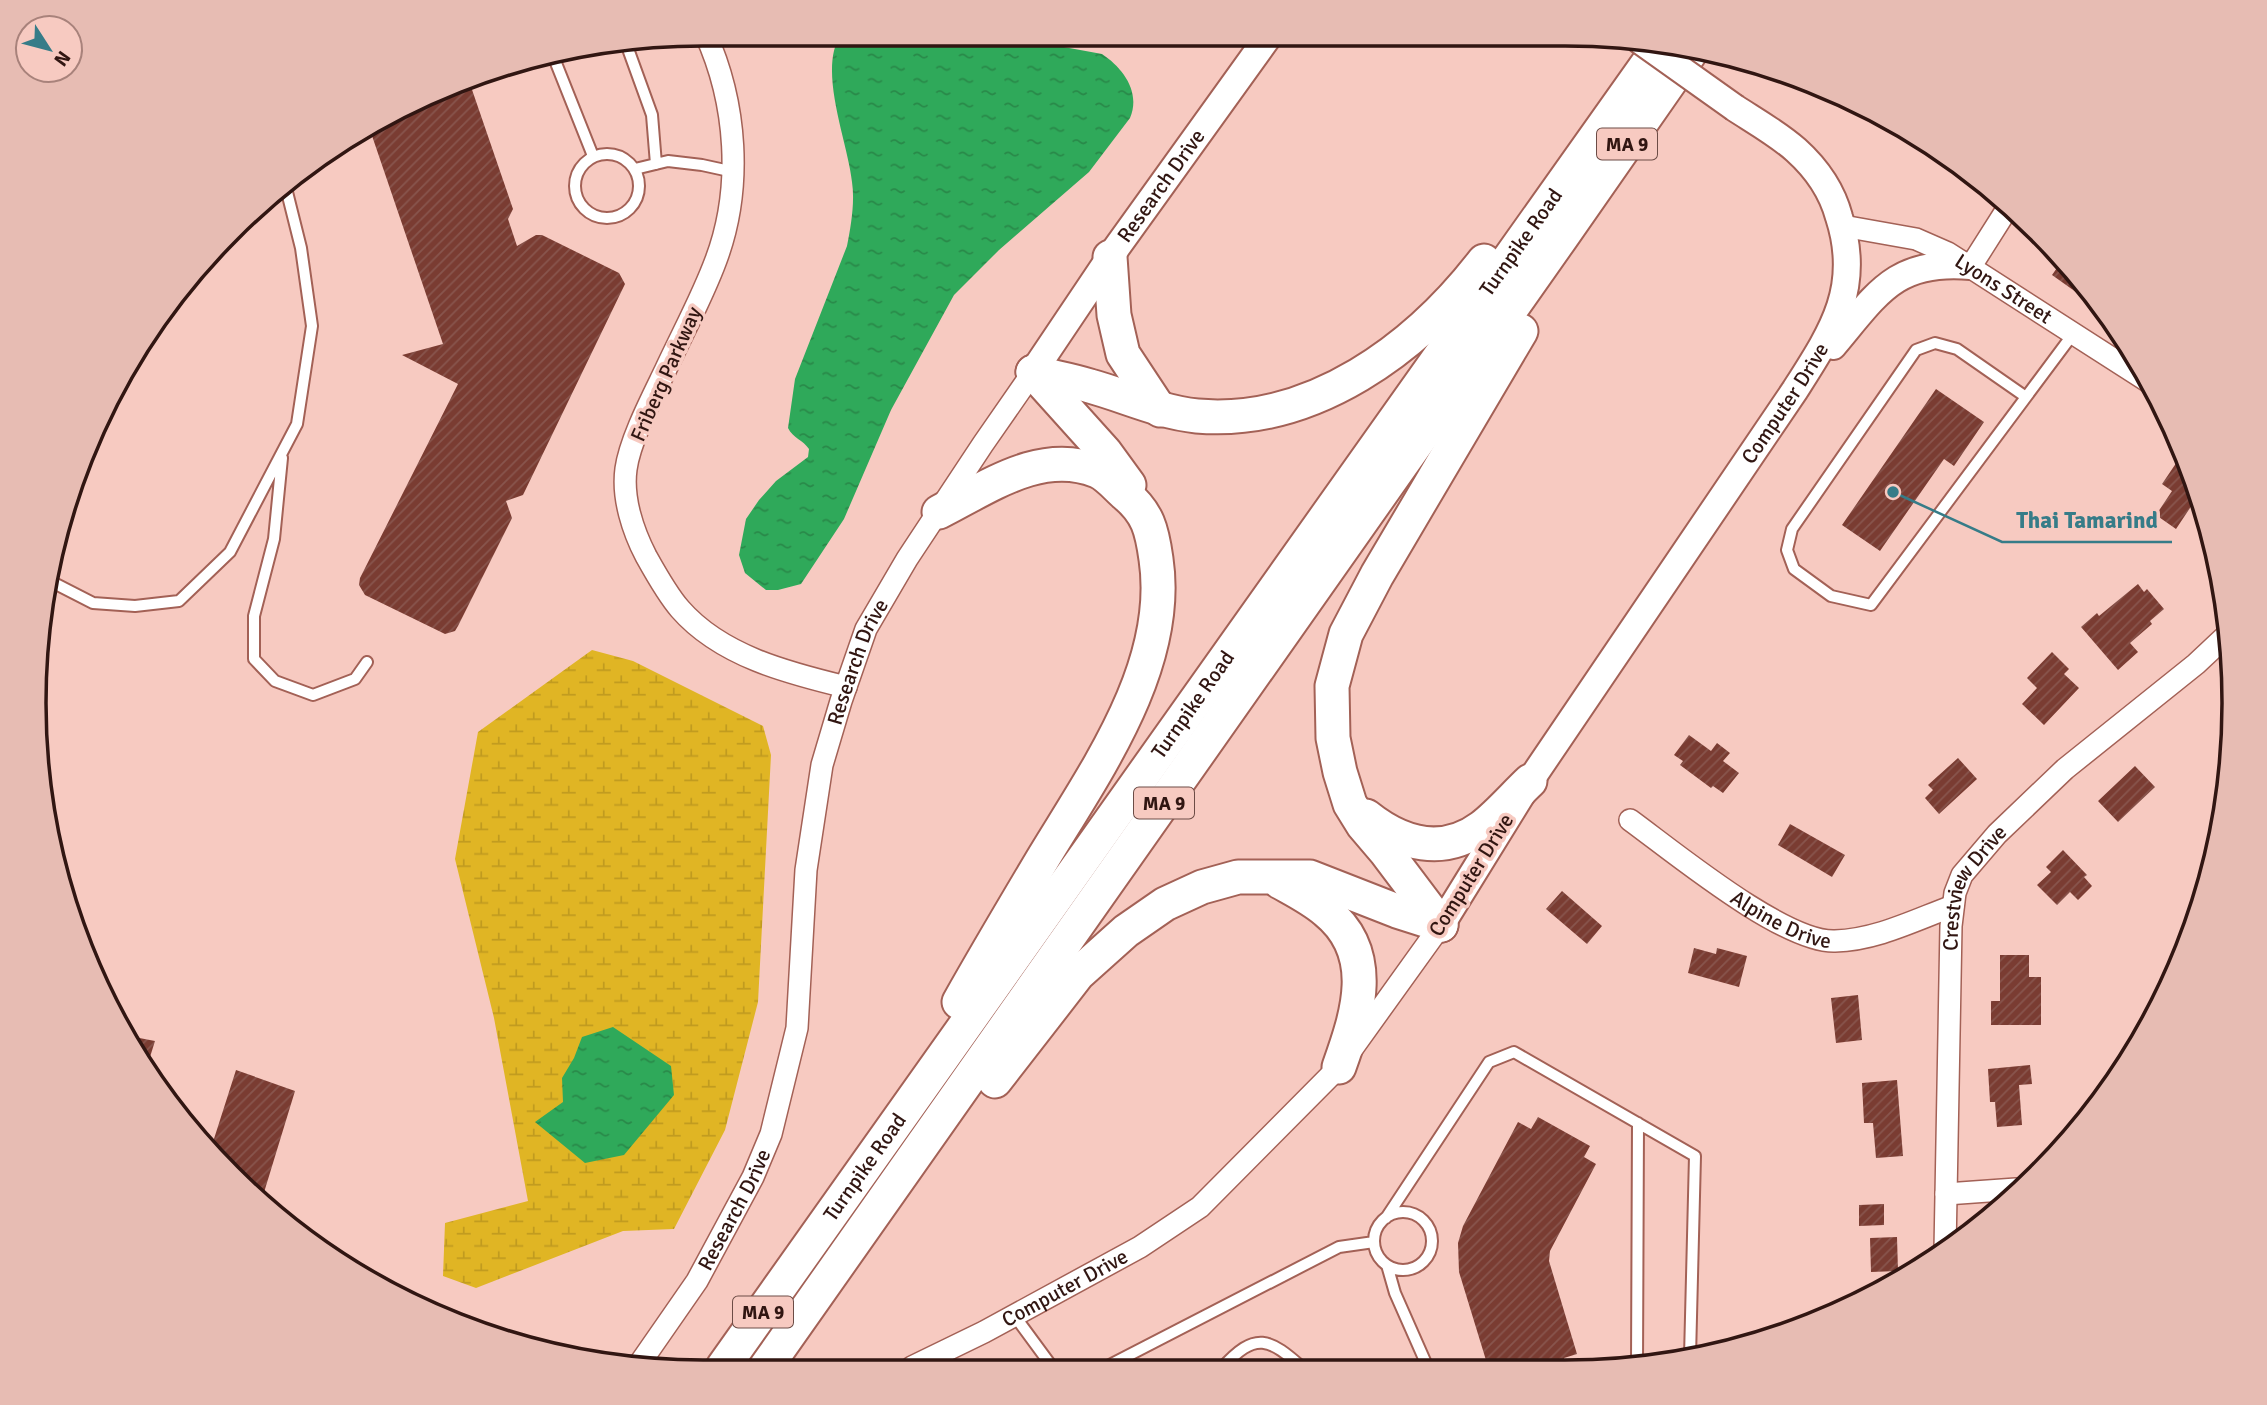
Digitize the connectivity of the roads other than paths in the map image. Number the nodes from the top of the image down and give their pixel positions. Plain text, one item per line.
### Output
1 (711, 46) edge
2 (1262, 46) edge
3 (628, 50) edge
4 (1656, 52) edge
5 (1656, 52) edge
6 (1687, 57) edge
7 (556, 62) edge
8 (593, 156) junction
9 (656, 164) junction
10 (635, 169) junction
11 (734, 172) junction
12 (1570, 172) junction
13 (287, 194) edge
14 (2004, 214) edge
15 (1843, 226) junction
16 (1561, 238) junction
17 (1110, 257) junction
18 (1971, 267) junction
19 (2073, 334) junction
20 (2131, 371) edge
21 (1034, 372) junction
22 (1796, 390) junction
23 (2026, 397) junction
24 (1160, 410) junction
25 (283, 452) junction
26 (1140, 507) junction
27 (939, 512) junction
28 (56, 584) edge
29 (2218, 643) edge
30 (368, 662) dead end
31 (846, 687) junction
32 (1530, 781) junction
33 (1350, 804) junction
34 (1630, 820) dead end
35 (1271, 877) junction
36 (1953, 906) junction
37 (1441, 925) junction
38 (1339, 1067) junction
39 (1638, 1123) junction
40 (2005, 1190) edge
41 (1946, 1194) junction
42 (1386, 1218) junction
43 (1945, 1238) edge
44 (1374, 1242) junction
45 (802, 1256) junction
46 (1388, 1265) junction
47 (1014, 1315) junction
48 (1690, 1347) edge
49 (1637, 1355) edge
50 (645, 1357) edge
51 (728, 1360) edge
52 (771, 1360) edge
53 (783, 1360) edge
54 (926, 1360) edge
55 (1047, 1360) edge
56 (1120, 1360) edge
57 (1229, 1360) edge
58 (1293, 1360) edge
59 (1425, 1360) edge

1 - 11 street, Friberg Parkway
2 - 17 street, Research Drive
3 - 9 lane
4 - 15 street, Computer Drive, bridge
5 - 12 highway, Turnpike Road / MA 9
6 - 16 highway, Turnpike Road / MA 9
7 - 8 lane
8 - 10 lane
8 - 10 lane
9 - 10 lane
9 - 11 lane
11 - 31 street, Friberg Parkway
12 - 24 highway
12 - 45 highway, Turnpike Road / MA 9
13 - 25 lane
14 - 18 street
15 - 18 street, Lyons Street
15 - 22 street, Computer Drive
16 - 33 highway
16 - 52 highway, Turnpike Road / MA 9
17 - 21 street, Research Drive
17 - 24 highway
18 - 19 street, Lyons Street
18 - 22 street
19 - 20 street, Lyons Street
19 - 23 lane
21 - 24 highway
21 - 26 highway
21 - 27 street, Research Drive
22 - 32 street, Computer Drive
23 - 23 lane
25 - 28 lane
25 - 30 lane
26 - 27 highway
26 - 45 highway
27 - 31 street, Research Drive
29 - 36 street, Crestview Drive
31 - 50 street, Research Drive
32 - 33 highway
32 - 37 street, Computer Drive
33 - 37 highway
34 - 36 street, Alpine Drive
35 - 37 highway
35 - 38 highway
35 - 53 highway
36 - 41 street, Crestview Drive
37 - 38 street, Computer Drive
38 - 47 street, Computer Drive
39 - 42 lane
39 - 48 lane
39 - 49 lane
40 - 41 street
41 - 43 street, Crestview Drive
42 - 44 lane
42 - 46 lane
44 - 46 lane
44 - 56 lane
45 - 51 highway, Turnpike Road / MA 9
46 - 59 lane
47 - 54 street, Computer Drive
47 - 55 lane
57 - 58 lane

